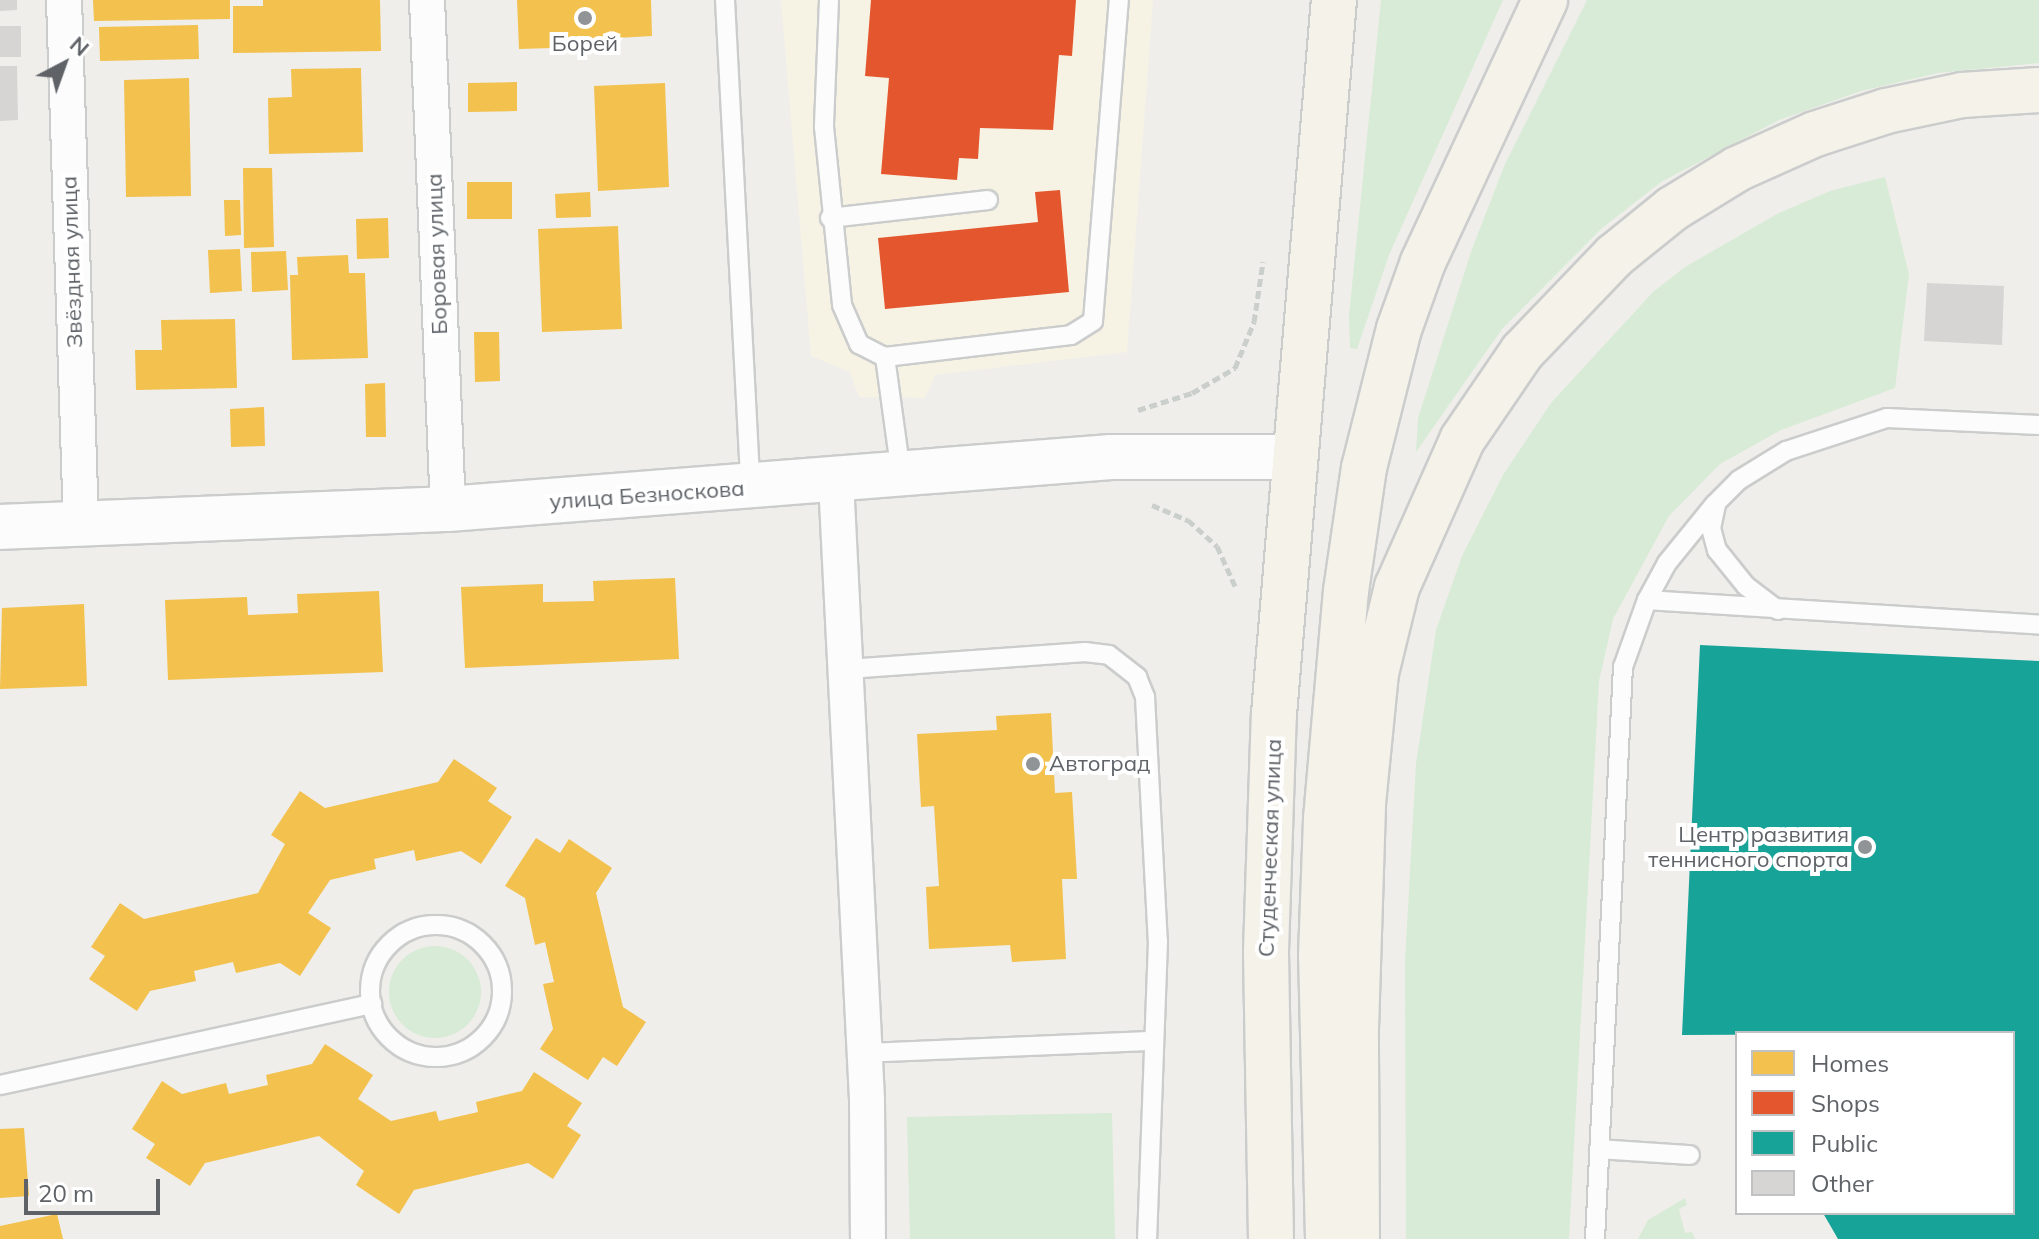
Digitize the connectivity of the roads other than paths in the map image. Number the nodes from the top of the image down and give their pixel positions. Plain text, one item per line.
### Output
1 (64, 0) edge
2 (427, 0) edge
3 (725, 0) edge
4 (829, 0) edge
5 (1119, 0) edge
6 (1334, 0) edge
7 (1545, 0) edge
8 (2039, 90) edge
9 (988, 200) dead end
10 (830, 218) junction
11 (885, 357) junction
12 (2039, 425) edge
13 (1293, 457) junction
14 (902, 476) junction
15 (1739, 480) junction
16 (836, 481) junction
17 (750, 488) junction
18 (448, 509) junction
19 (81, 524) junction
20 (0, 527) edge
21 (1647, 600) junction
22 (1778, 610) junction
23 (2039, 625) edge
24 (848, 669) junction
25 (372, 1004) junction
26 (1152, 1041) junction
27 (864, 1053) junction
28 (0, 1085) edge
29 (1599, 1149) junction
30 (1690, 1155) dead end
31 (868, 1239) edge
32 (1147, 1239) edge
33 (1271, 1239) edge
34 (1328, 1239) edge
35 (1357, 1239) edge
36 (1595, 1239) edge

1 - 19 street, Звёздная улица
2 - 18 street, Боровая улица
3 - 17 lane
4 - 10 lane
5 - 11 lane
6 - 13 main road, Студенческая улица
7 - 34 main road
8 - 35 main road
9 - 10 lane
10 - 11 lane
11 - 14 lane
12 - 15 lane
13 - 14 main road, улица Безноскова
13 - 33 main road, Студенческая улица
14 - 16 main road, улица Безноскова
15 - 21 lane
15 - 22 lane
16 - 17 main road, улица Безноскова
16 - 24 street
17 - 18 main road, улица Безноскова
18 - 19 main road, улица Безноскова
19 - 20 main road, улица Безноскова
21 - 22 lane
21 - 29 lane
22 - 23 lane
24 - 26 lane
24 - 27 street
25 - 25 lane
25 - 28 lane
26 - 27 lane
26 - 32 lane
27 - 31 street
29 - 30 lane
29 - 36 lane

